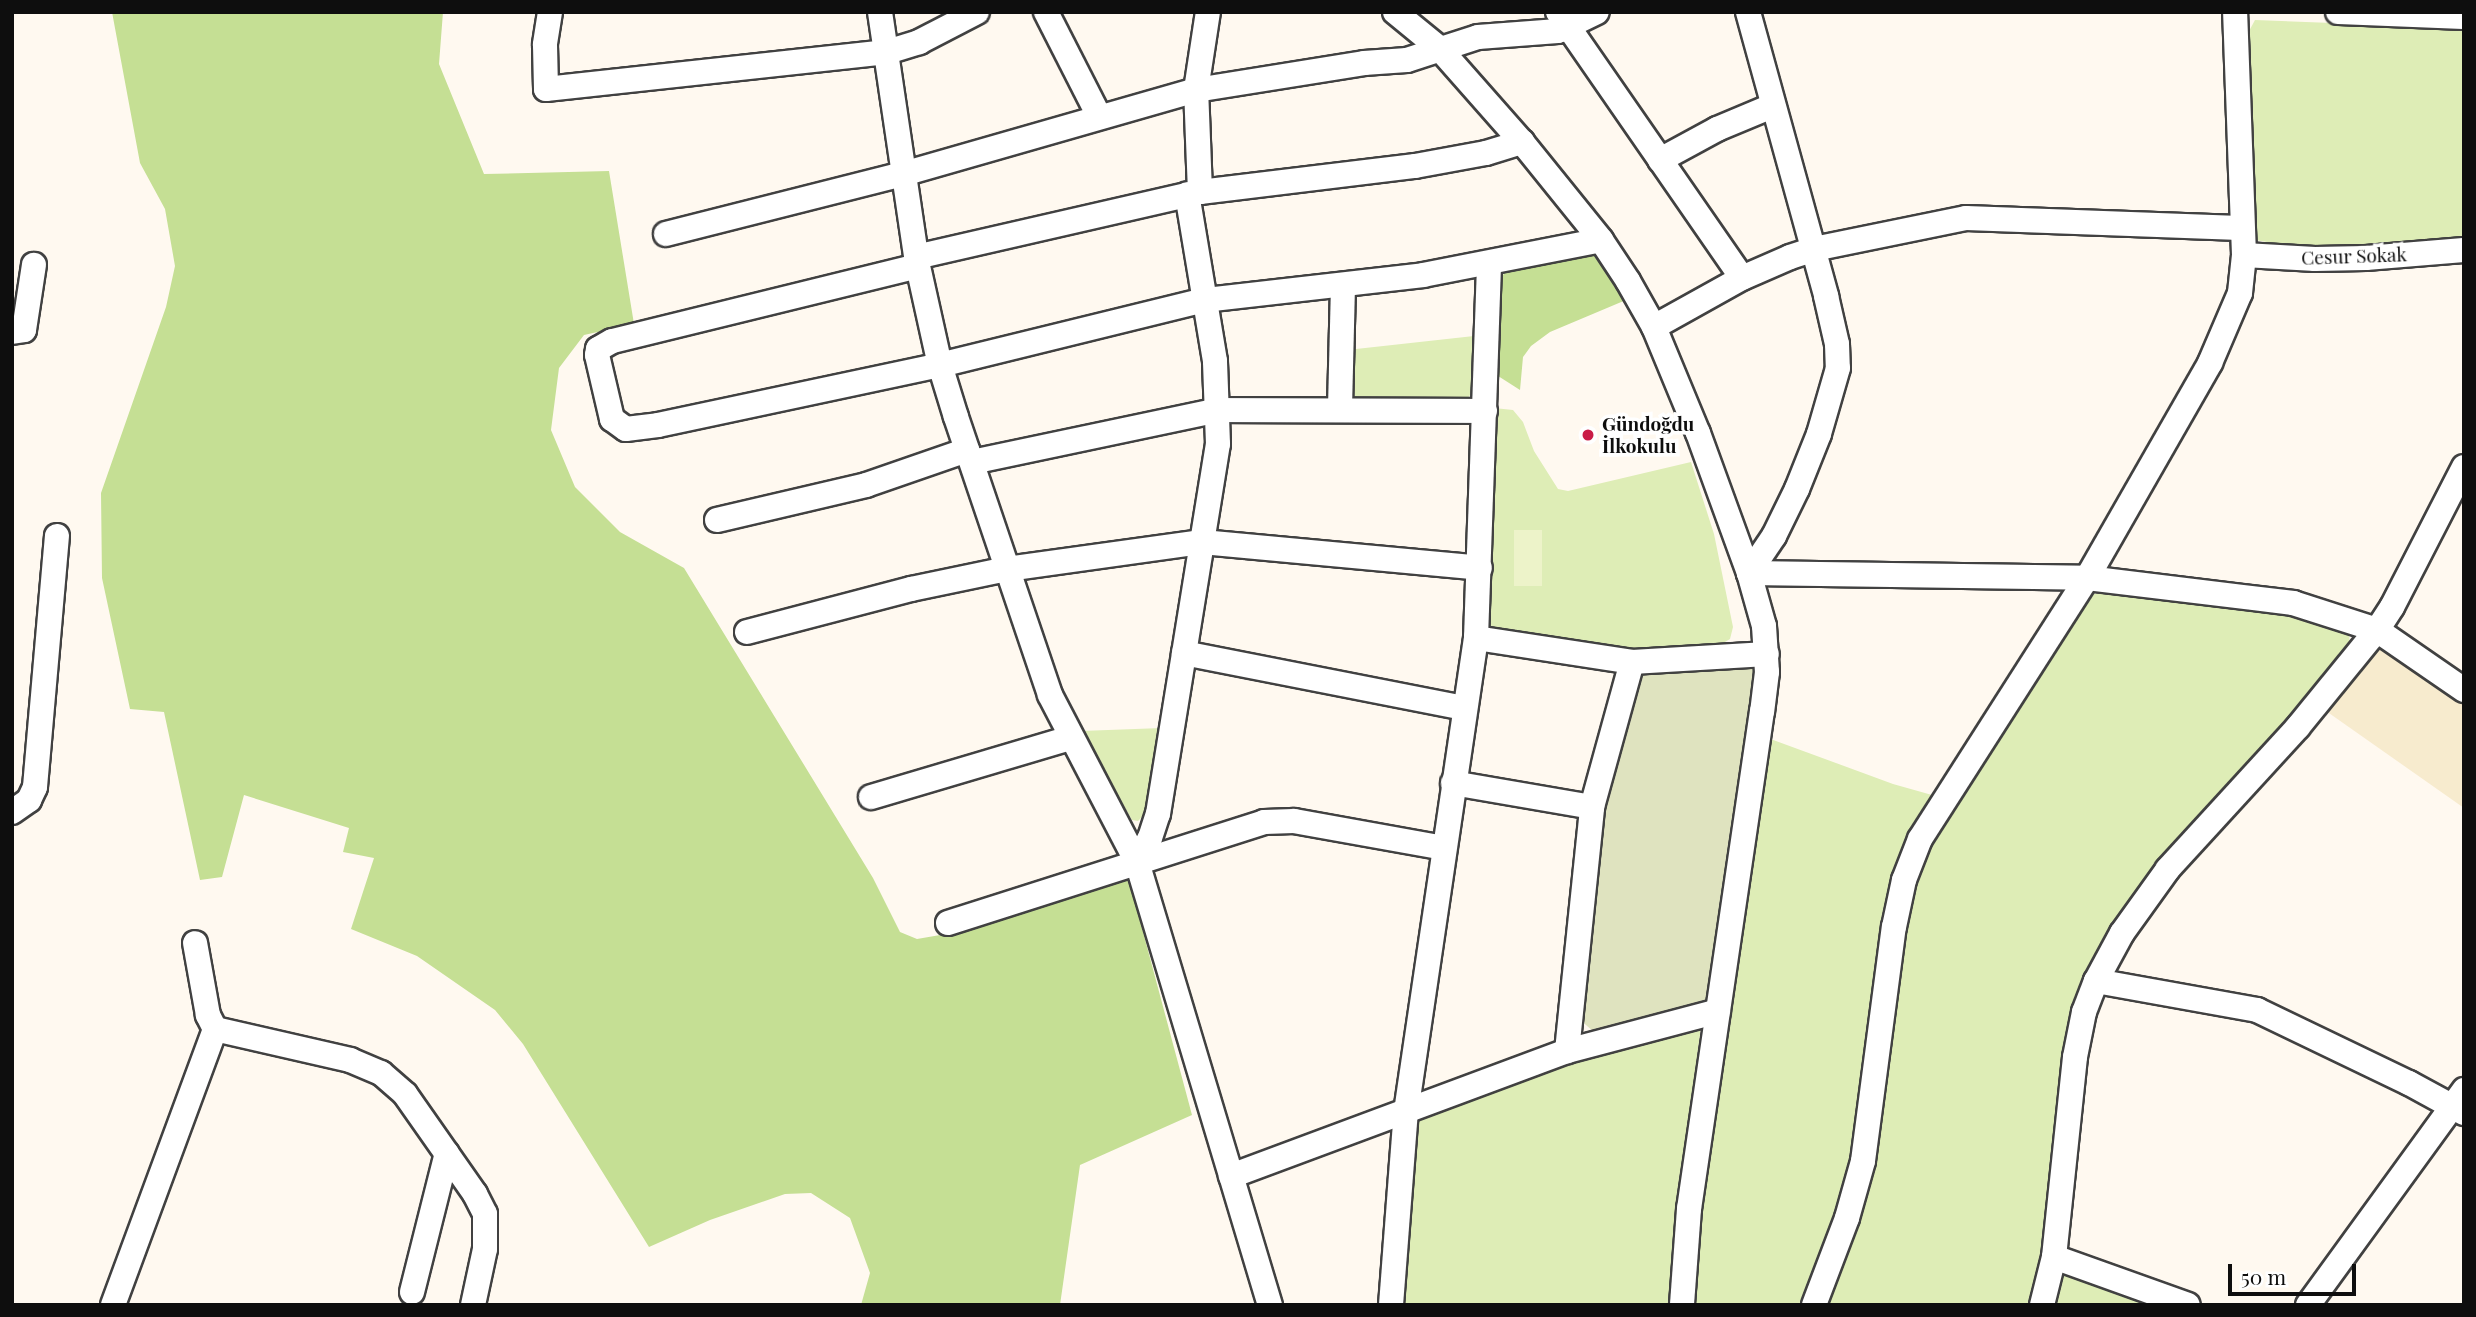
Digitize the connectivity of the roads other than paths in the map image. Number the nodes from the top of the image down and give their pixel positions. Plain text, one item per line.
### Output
1 (550, 12) edge
2 (880, 12) edge
3 (977, 12) edge
4 (1046, 12) edge
5 (1208, 12) edge
6 (1395, 12) edge
7 (1597, 12) edge
8 (1748, 12) edge
9 (2235, 12) edge
10 (2338, 12) edge
11 (2464, 17) edge
12 (1564, 20) edge
13 (1439, 48) junction
14 (887, 52) junction
15 (1196, 90) junction
16 (1772, 106) junction
17 (1099, 116) junction
18 (1522, 142) junction
19 (1660, 160) junction
20 (903, 174) junction
21 (1194, 193) junction
22 (2241, 228) junction
23 (666, 234) dead end
24 (1601, 240) junction
25 (1814, 249) junction
26 (2464, 250) edge
27 (2244, 255) junction
28 (917, 262) junction
29 (1489, 263) junction
30 (34, 265) dead end
31 (1742, 278) junction
32 (1342, 286) junction
33 (1205, 300) junction
34 (1654, 327) junction
35 (12, 332) edge
36 (940, 365) junction
37 (1340, 408) junction
38 (1218, 410) junction
39 (1485, 411) junction
40 (969, 456) junction
41 (2464, 467) edge
42 (717, 520) dead end
43 (57, 536) dead end
44 (1202, 542) junction
45 (1480, 568) junction
46 (1007, 569) junction
47 (1749, 573) junction
48 (2087, 578) junction
49 (2377, 629) junction
50 (747, 632) dead end
51 (1476, 638) junction
52 (1184, 653) junction
53 (1767, 654) junction
54 (1632, 662) junction
55 (2464, 690) edge
56 (1464, 708) junction
57 (1070, 738) junction
58 (1454, 783) junction
59 (872, 797) dead end
60 (1592, 807) junction
61 (12, 812) edge
62 (1444, 848) junction
63 (1137, 862) junction
64 (948, 923) dead end
65 (195, 943) dead end
66 (2096, 981) junction
67 (1718, 1011) junction
68 (215, 1028) junction
69 (1567, 1051) junction
70 (2460, 1104) edge
71 (1406, 1112) junction
72 (447, 1153) junction
73 (1231, 1176) junction
74 (2054, 1257) junction
75 (412, 1292) dead end
76 (113, 1305) edge
77 (473, 1305) edge
78 (1270, 1305) edge
79 (1391, 1305) edge
80 (1682, 1305) edge
81 (1814, 1305) edge
82 (2042, 1305) edge
83 (2188, 1305) edge
84 (2308, 1305) edge

1 - 14 street
2 - 14 street
3 - 14 street
4 - 17 street
5 - 15 street
6 - 13 street
7 - 12 street
8 - 16 street
9 - 22 street
10 - 11 street
12 - 13 street
12 - 19 street
13 - 15 street
13 - 18 street
14 - 20 street
15 - 17 street
15 - 21 street
16 - 19 street
16 - 25 street
17 - 20 street
18 - 21 street
18 - 24 street
19 - 31 street
20 - 23 street
20 - 28 street
21 - 28 street
21 - 33 street
22 - 25 street
22 - 27 street
24 - 29 street
24 - 34 street
25 - 31 street
25 - 47 street
26 - 27 street, Cesur Sokak
27 - 48 street
28 - 36 street
28 - 36 street
29 - 32 street
29 - 39 street
30 - 35 street
31 - 34 street
32 - 33 street
32 - 37 street
33 - 36 street
33 - 38 street
34 - 47 street
36 - 40 street
37 - 38 street
37 - 39 street
38 - 40 street
38 - 44 street
39 - 45 street
40 - 42 street
40 - 46 street
41 - 49 street
43 - 61 street
44 - 45 street
44 - 46 street
44 - 52 street
45 - 51 street
46 - 50 street
46 - 57 street
47 - 48 street
47 - 53 street
48 - 49 street
48 - 81 street
49 - 55 street
49 - 66 street
51 - 54 street
51 - 56 street
52 - 56 street
52 - 63 street
53 - 54 street
53 - 67 street
54 - 60 street
56 - 58 street
57 - 59 street
57 - 63 street
58 - 60 street
58 - 62 street
60 - 69 street
62 - 63 street
62 - 71 street
63 - 64 street
63 - 73 street
65 - 68 street
66 - 70 street
66 - 74 street
67 - 69 street
67 - 80 street
68 - 72 street
68 - 76 street
69 - 71 street
70 - 84 street
71 - 73 street
71 - 79 street
72 - 75 street
72 - 77 street
73 - 78 street
74 - 82 street
74 - 83 street

